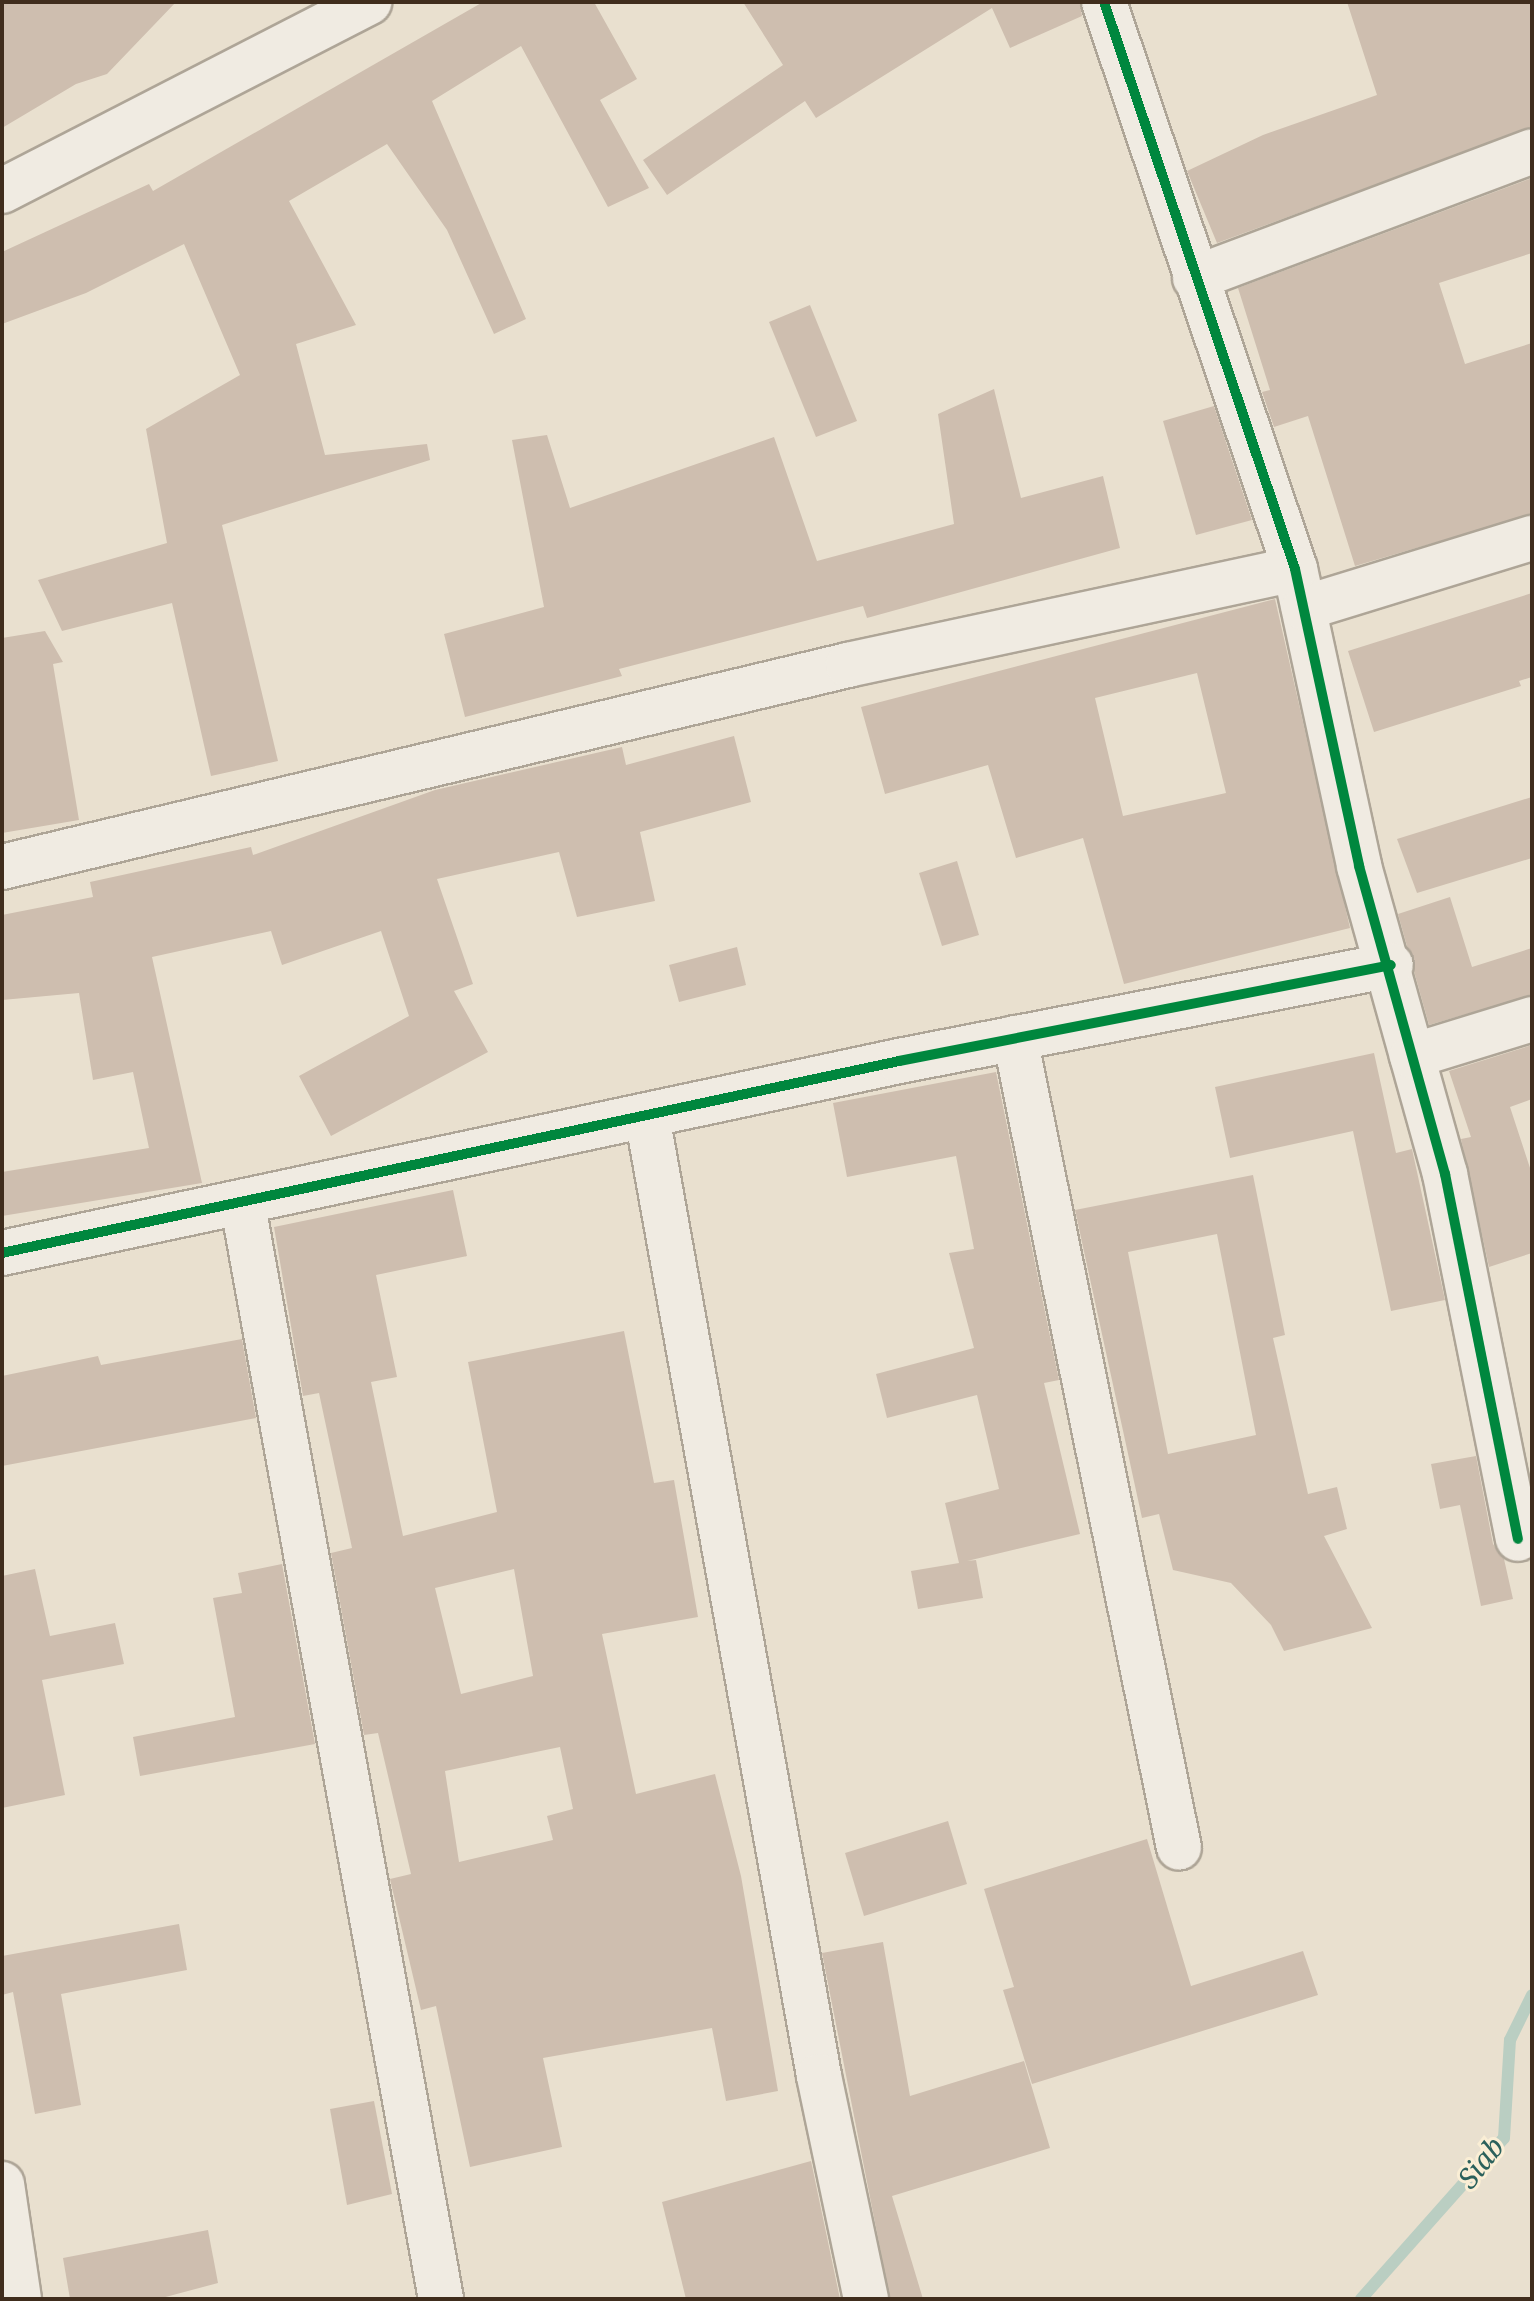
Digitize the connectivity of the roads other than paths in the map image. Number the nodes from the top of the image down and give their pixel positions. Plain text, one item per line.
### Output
1 (1104, 2) edge
2 (354, 7) edge
3 (1532, 151) edge
4 (2, 191) edge
5 (1195, 278) junction
6 (1532, 538) edge
7 (1300, 588) junction
8 (2, 867) edge
9 (1391, 965) junction
10 (1532, 1019) edge
11 (1015, 1038) junction
12 (1412, 1056) junction
13 (647, 1116) junction
14 (243, 1206) junction
15 (2, 1253) edge
16 (1518, 1539) dead end
17 (1179, 1848) dead end
18 (2, 2184) edge
19 (19, 2299) edge
20 (441, 2299) edge
21 (866, 2299) edge

1 - 5 street
2 - 4 street
3 - 5 street
5 - 7 street
6 - 7 street
7 - 8 street
7 - 9 street
9 - 11 street
9 - 12 street
10 - 12 street
11 - 13 street
11 - 17 street
12 - 16 street
13 - 14 street
13 - 21 street
14 - 15 street
14 - 20 street
18 - 19 street

